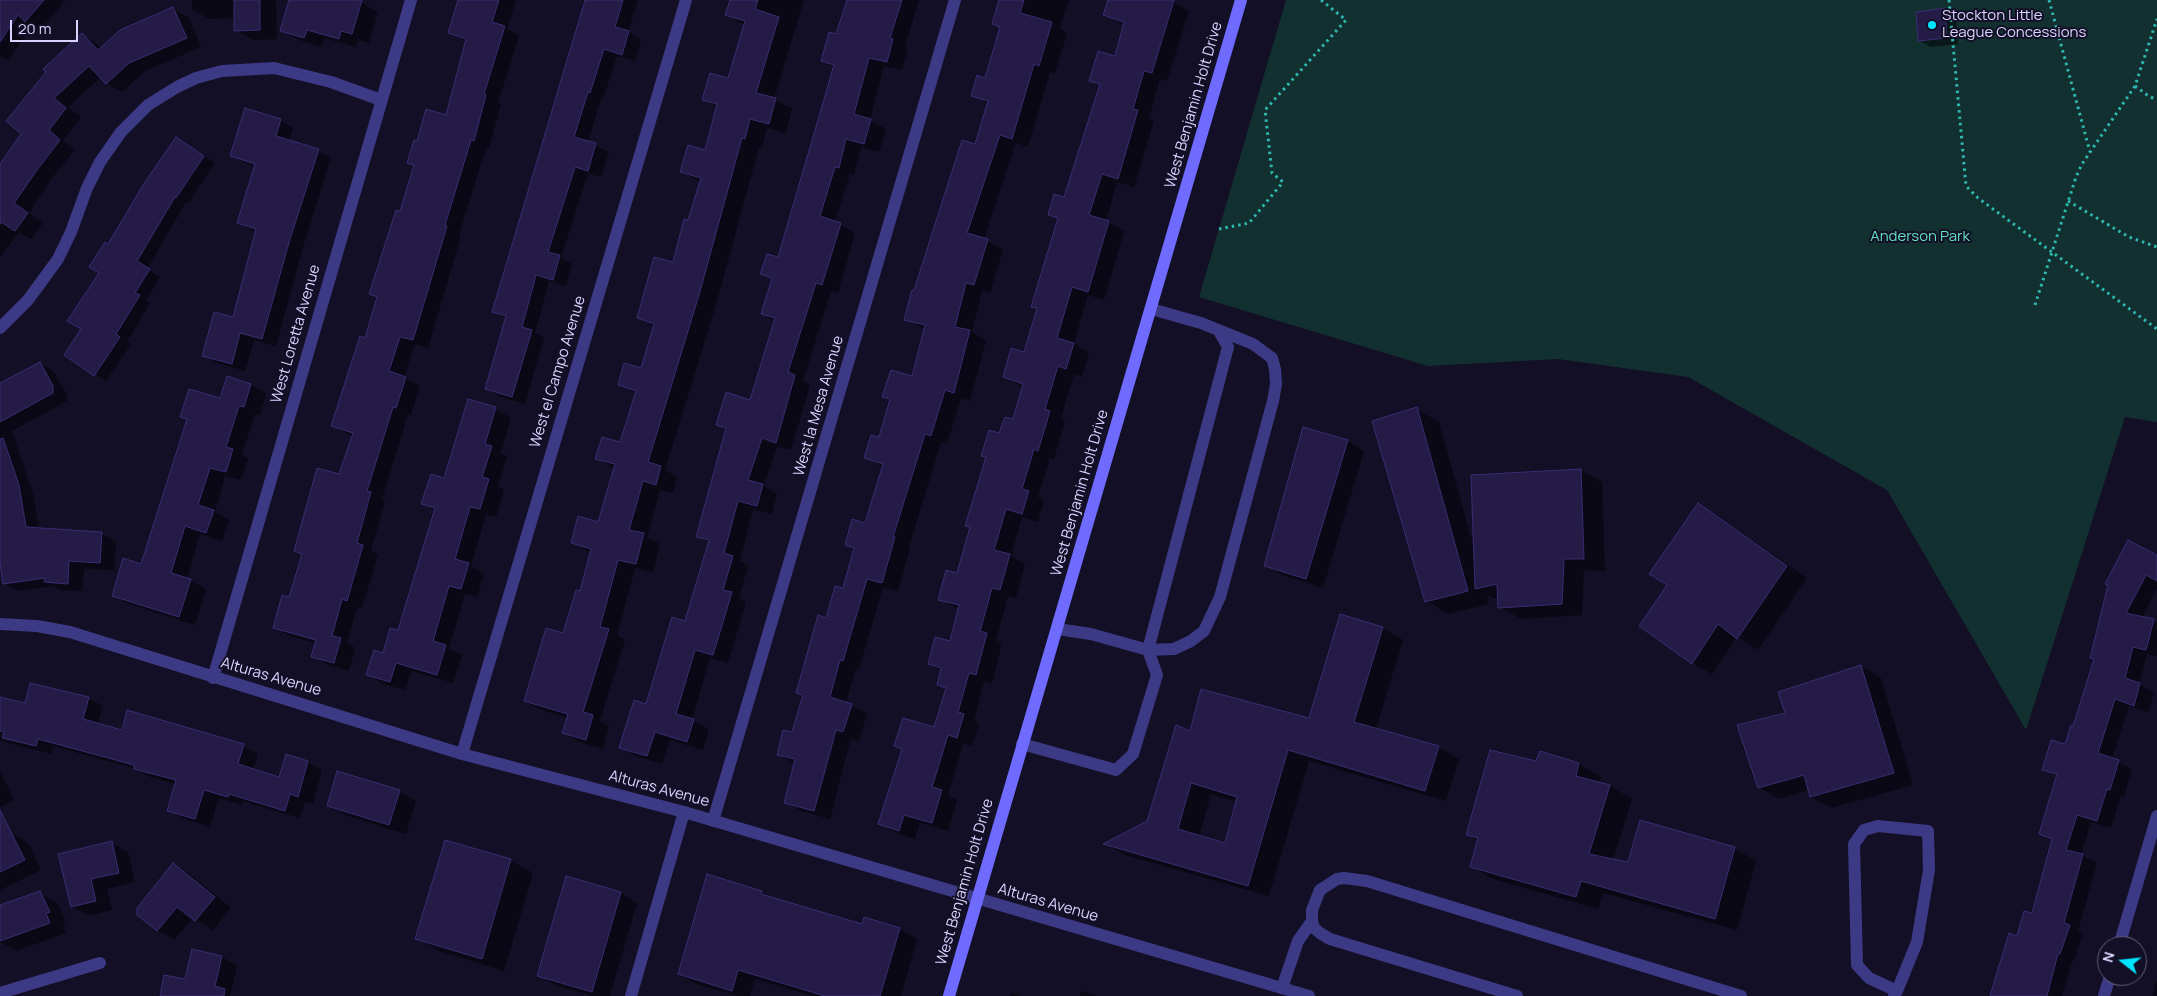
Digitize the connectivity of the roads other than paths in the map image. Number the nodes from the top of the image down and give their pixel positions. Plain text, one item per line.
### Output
1 (410, 0) edge
2 (686, 0) edge
3 (955, 0) edge
4 (1242, 0) edge
5 (382, 100) junction
6 (1151, 309) junction
7 (0, 328) edge
8 (1219, 331) junction
9 (0, 624) edge
10 (1057, 629) junction
11 (1148, 650) junction
12 (213, 678) junction
13 (1022, 744) junction
14 (462, 754) junction
15 (684, 812) junction
16 (713, 821) junction
17 (2156, 823) edge
18 (977, 899) junction
19 (1312, 921) junction
20 (2122, 936) edge
21 (100, 963) dead end
22 (1474, 983) junction
23 (1282, 988) junction
24 (0, 993) edge
25 (1896, 994) edge
26 (631, 996) edge
27 (948, 996) edge
28 (1308, 996) edge
29 (1482, 996) edge
30 (1517, 996) edge
31 (1741, 996) edge

1 - 5 street, West Loretta Avenue
2 - 14 street, West el Campo Avenue
3 - 16 street, West la Mesa Avenue
4 - 6 main road, West Benjamin Holt Drive
5 - 7 street
5 - 12 street, West Loretta Avenue
6 - 8 street
6 - 10 main road, West Benjamin Holt Drive
8 - 11 street
8 - 11 street
9 - 12 street, Alturas Avenue
10 - 11 street
10 - 13 main road, West Benjamin Holt Drive
11 - 13 street
12 - 14 street, Alturas Avenue
13 - 18 main road, West Benjamin Holt Drive
14 - 15 street, Alturas Avenue
15 - 16 street, Alturas Avenue
15 - 26 street
16 - 18 street, Alturas Avenue
17 - 20 street
18 - 23 street, Alturas Avenue
18 - 27 main road, West Benjamin Holt Drive
19 - 22 street
19 - 23 street
19 - 31 street
21 - 24 street
22 - 29 street
22 - 30 street
23 - 28 street, Alturas Avenue
25 - 25 street

